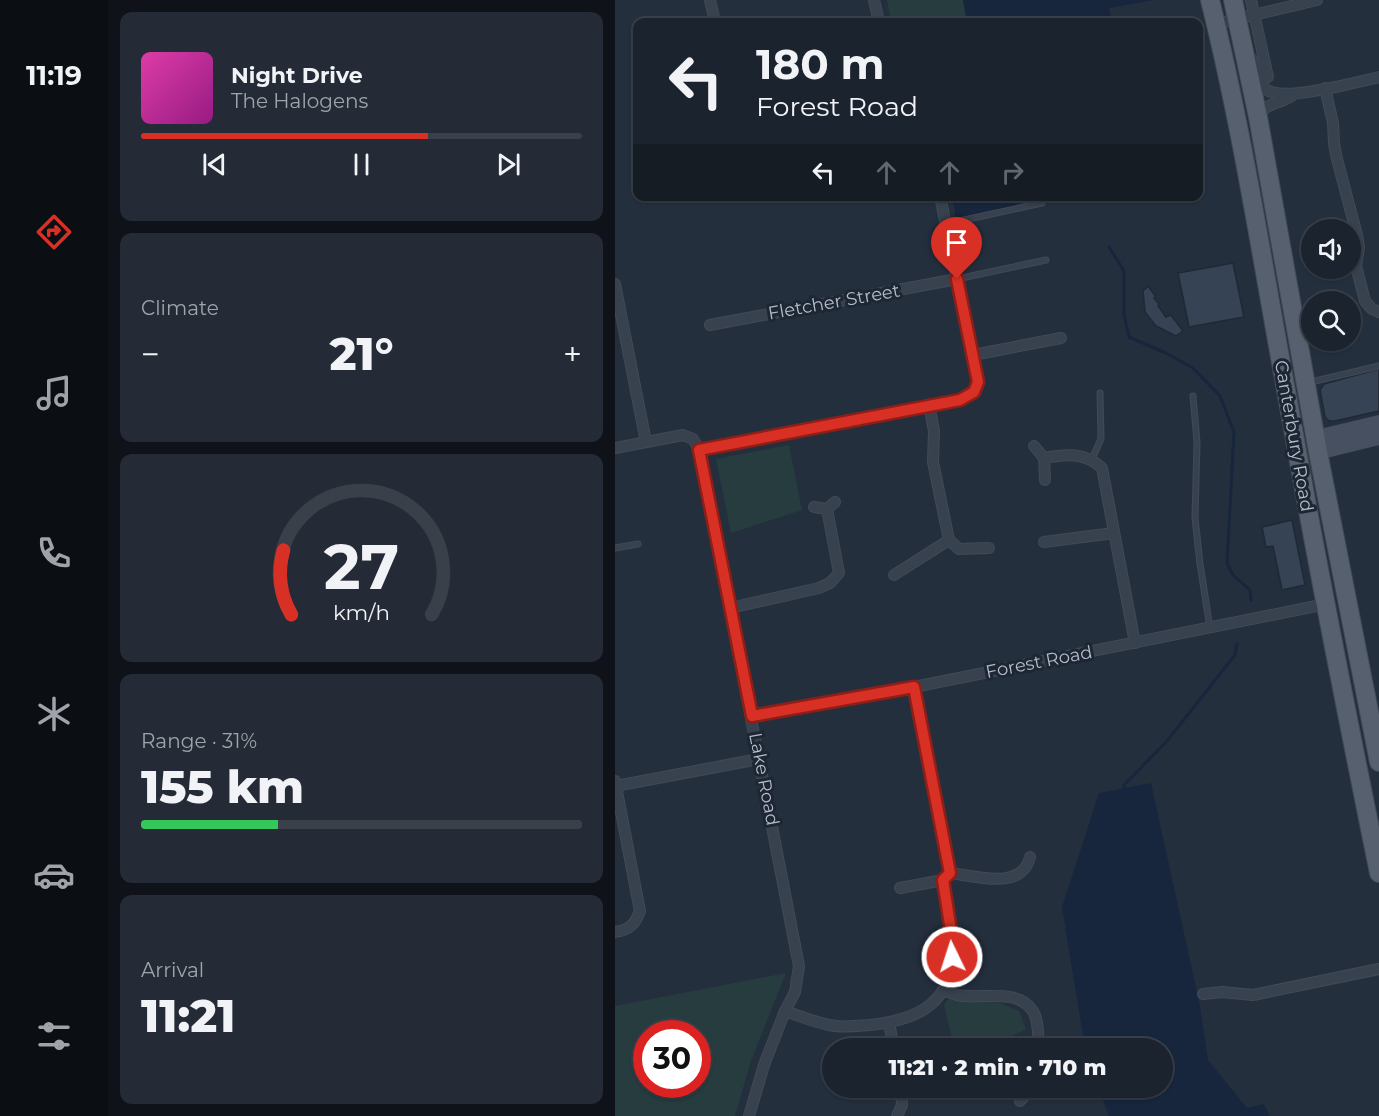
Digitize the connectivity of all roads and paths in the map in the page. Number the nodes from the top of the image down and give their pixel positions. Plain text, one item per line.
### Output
1 (710, 0) edge
2 (874, 0) edge
3 (1210, 0) edge
4 (1233, 0) edge
5 (1251, 0) edge
6 (1317, 0) edge
7 (714, 18) edge
8 (878, 18) edge
9 (1245, 23) junction
10 (1216, 24) junction
11 (1268, 77) dead end
12 (1379, 77) edge
13 (1325, 88) junction
14 (1293, 95) junction
15 (1258, 117) junction
16 (941, 201) edge
17 (1042, 203) dead end
18 (946, 224) junction
19 (1046, 260) dead end
20 (957, 279) junction
21 (615, 284) edge
22 (1379, 312) edge
23 (710, 325) dead end
24 (1061, 338) dead end
25 (973, 355) junction
26 (1379, 366) edge
27 (1306, 383) junction
28 (1100, 393) dead end
29 (1193, 396) dead end
30 (929, 405) junction
31 (1379, 423) edge
32 (1379, 437) edge
33 (646, 442) junction
34 (1317, 445) junction
35 (1033, 446) dead end
36 (1296, 447) junction
37 (615, 448) edge
38 (699, 450) junction
39 (1044, 458) junction
40 (1092, 459) junction
41 (1045, 480) dead end
42 (814, 507) dead end
43 (1114, 533) junction
44 (949, 540) junction
45 (1044, 542) dead end
46 (638, 544) dead end
47 (615, 548) edge
48 (989, 548) dead end
49 (894, 575) dead end
50 (1326, 604) junction
51 (730, 608) junction
52 (1210, 628) junction
53 (1135, 643) junction
54 (914, 687) junction
55 (752, 716) junction
56 (1378, 748) edge
57 (1354, 749) junction
58 (759, 759) junction
59 (615, 785) edge
60 (1031, 857) dead end
61 (1379, 873) edge
62 (947, 877) junction
63 (900, 888) dead end
64 (615, 932) edge
65 (1379, 969) edge
66 (943, 990) junction
67 (1203, 994) dead end
68 (785, 1011) junction
69 (889, 1023) junction
70 (892, 1038) edge
71 (1037, 1038) edge
72 (902, 1098) edge
73 (1023, 1098) edge
74 (1020, 1101) dead end
75 (750, 1116) edge
76 (897, 1116) edge

1 - 7 street
2 - 8 street
3 - 10 main road, Canterbury Road
4 - 9 main road, Canterbury Road
5 - 9 street, Canterbury Road
6 - 9 street
9 - 10 street
9 - 11 street, Canterbury Road
9 - 14 street
9 - 15 main road, Canterbury Road
10 - 36 main road, Canterbury Road
12 - 13 street
13 - 14 street
13 - 22 street
14 - 15 street
15 - 27 main road, Canterbury Road
16 - 18 street
17 - 18 lane
18 - 20 street
19 - 20 lane
20 - 23 street, Fletcher Street
20 - 25 street
21 - 33 street
24 - 25 street
25 - 30 street
26 - 27 lane
27 - 34 main road, Canterbury Road
28 - 40 lane
29 - 52 lane
30 - 38 street
30 - 44 street
31 - 34 main road
32 - 34 main road
33 - 37 street
33 - 38 street, Lake Road
34 - 36 main road
34 - 56 main road, Canterbury Road
35 - 39 street
36 - 50 main road, Canterbury Road
38 - 51 street, Lake Road
39 - 40 street
39 - 41 street
40 - 43 street
42 - 51 street
43 - 45 street
43 - 53 street
44 - 48 street
44 - 49 street
46 - 47 lane
50 - 52 street, Forest Road
50 - 57 main road, Canterbury Road
51 - 55 street, Lake Road
52 - 53 street, Forest Road
53 - 54 street, Forest Road
54 - 55 street, Forest Road
54 - 62 street
55 - 58 street, Lake Road
56 - 57 lane
56 - 57 lane
57 - 61 main road, Canterbury Road
58 - 59 street
58 - 68 street, Lake Road
59 - 64 street
60 - 62 street
62 - 63 street
62 - 66 street
65 - 67 street
66 - 69 street
66 - 71 street
68 - 69 street
68 - 75 street, Lake Road
69 - 70 street
72 - 76 street
73 - 74 street

